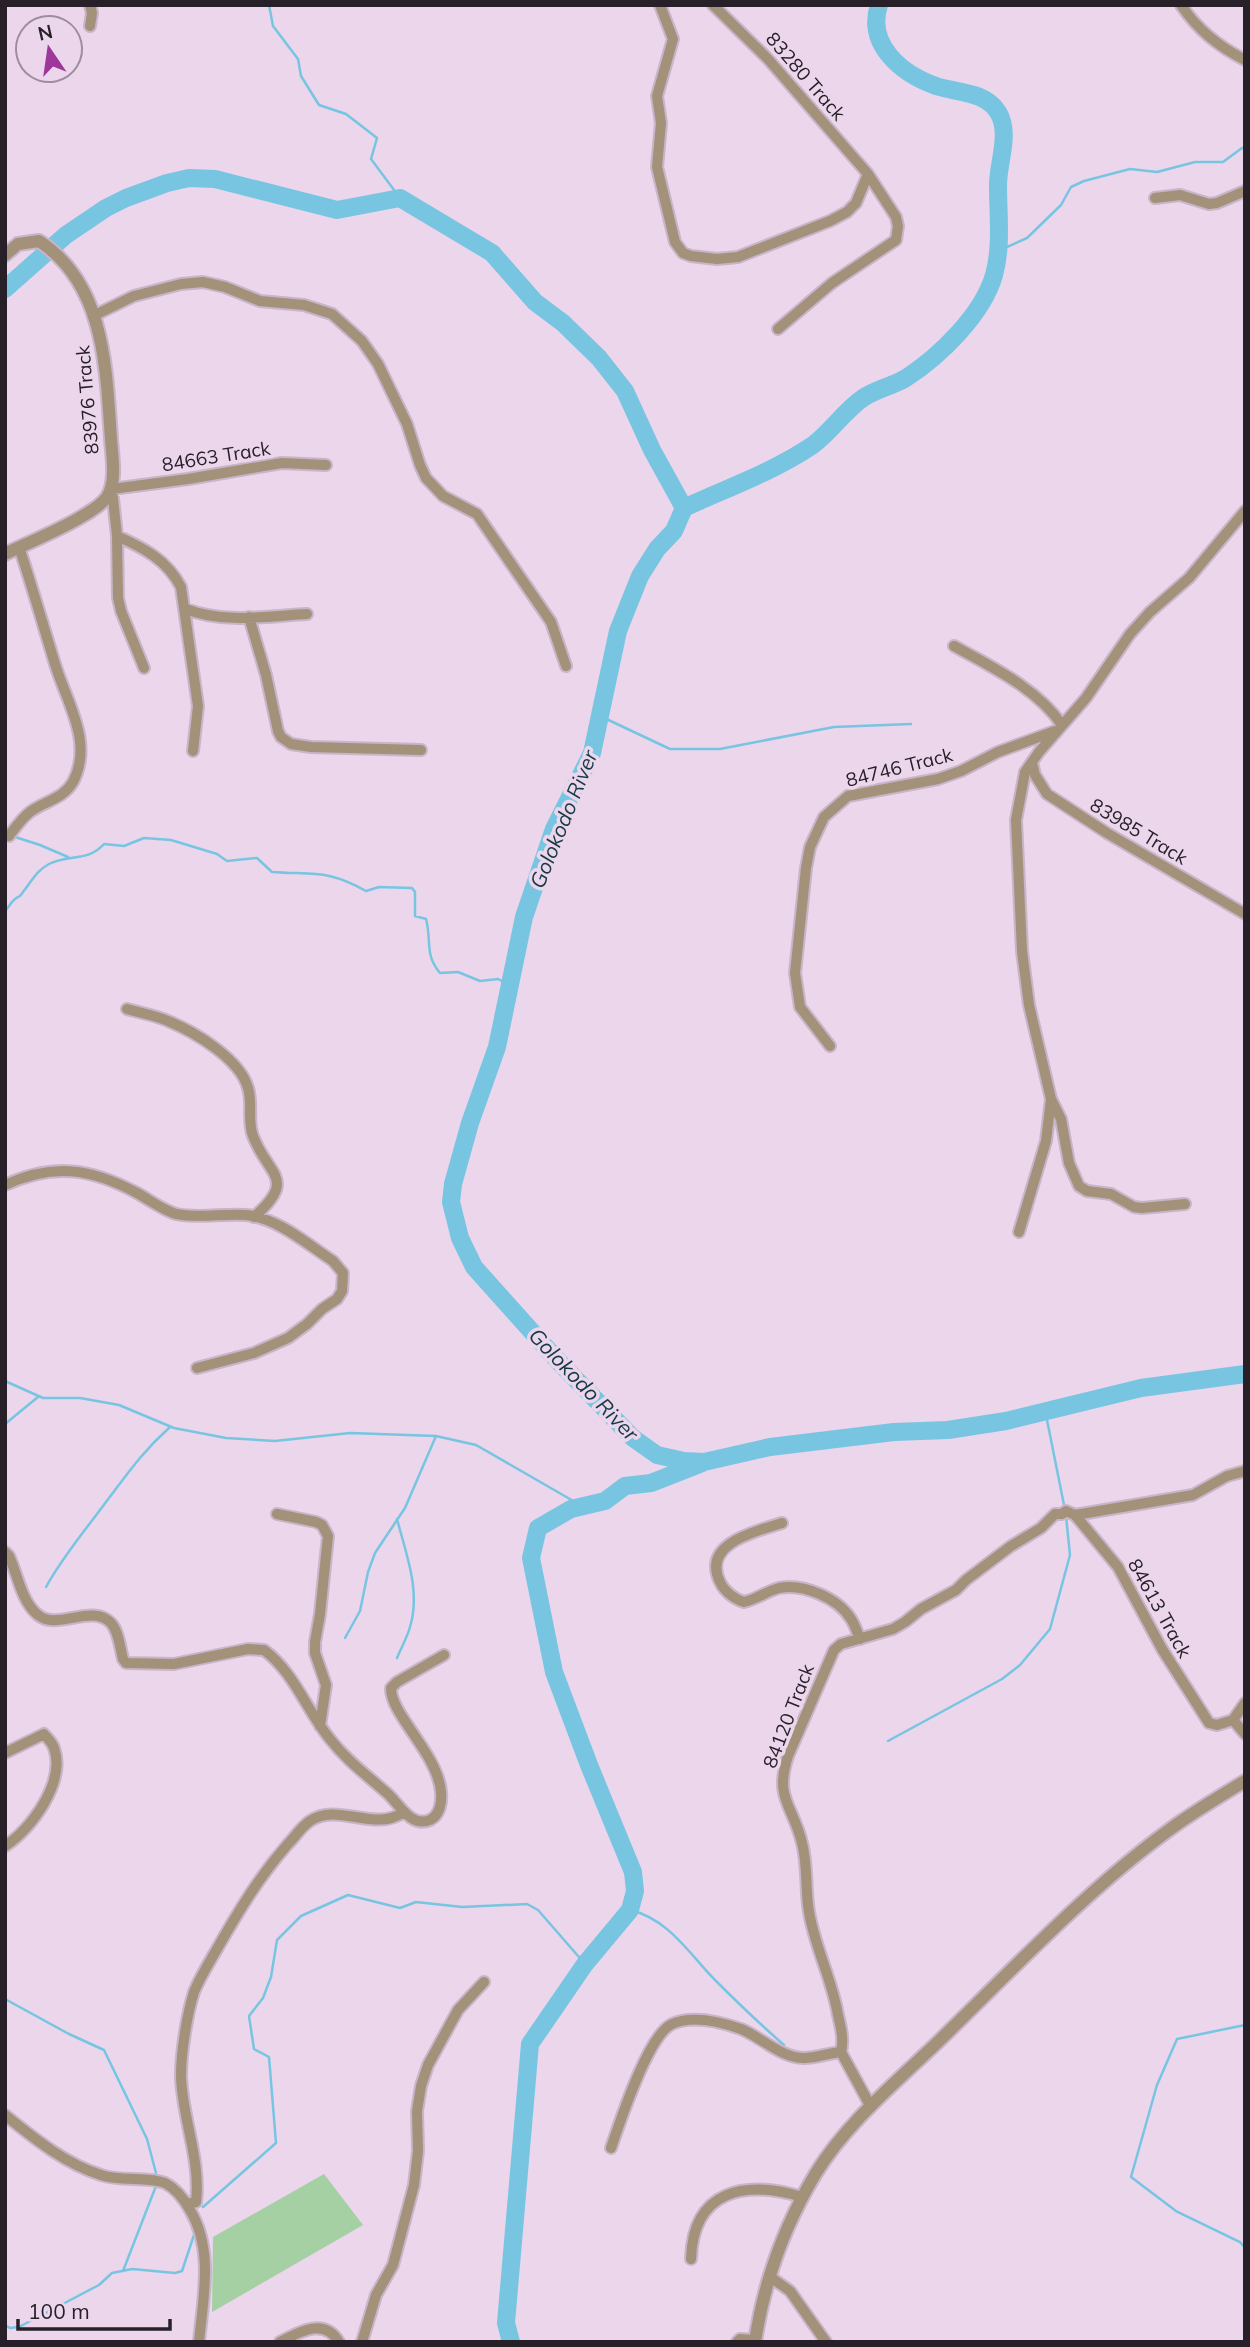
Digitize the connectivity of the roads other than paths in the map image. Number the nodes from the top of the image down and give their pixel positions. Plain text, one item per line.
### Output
1 (90, 5) edge
2 (660, 5) edge
3 (713, 5) edge
4 (1181, 5) edge
5 (90, 26) dead end
6 (1245, 60) edge
7 (869, 174) junction
8 (1245, 191) edge
9 (1154, 198) dead end
10 (5, 255) edge
11 (95, 315) junction
12 (778, 329) dead end
13 (326, 465) dead end
14 (112, 489) junction
15 (1245, 511) edge
16 (117, 536) junction
17 (19, 547) junction
18 (5, 554) edge
19 (186, 609) junction
20 (307, 614) dead end
21 (249, 617) junction
22 (954, 646) dead end
23 (566, 666) dead end
24 (144, 668) dead end
25 (1060, 727) junction
26 (421, 750) dead end
27 (193, 751) dead end
28 (1032, 762) junction
29 (9, 836) dead end
30 (1245, 914) edge
31 (127, 1009) dead end
32 (830, 1046) dead end
33 (1051, 1099) junction
34 (5, 1185) edge
35 (1185, 1204) dead end
36 (254, 1217) junction
37 (1019, 1232) dead end
38 (197, 1368) dead end
39 (1245, 1471) edge
40 (277, 1514) dead end
41 (1075, 1515) junction
42 (782, 1523) dead end
43 (5, 1552) edge
44 (860, 1639) junction
45 (444, 1655) dead end
46 (1245, 1703) edge
47 (1233, 1720) junction
48 (320, 1726) junction
49 (1245, 1734) edge
50 (5, 1753) edge
51 (1245, 1781) edge
52 (402, 1813) junction
53 (5, 1846) edge
54 (484, 1982) dead end
55 (841, 2052) junction
56 (871, 2107) junction
57 (5, 2115) edge
58 (611, 2148) dead end
59 (802, 2197) junction
60 (187, 2204) junction
61 (691, 2259) dead end
62 (769, 2276) junction
63 (755, 2341) edge
64 (199, 2342) edge
65 (280, 2342) edge
66 (339, 2342) edge
67 (362, 2342) edge
68 (737, 2342) edge
69 (826, 2342) edge

1 - 5 street
2 - 7 street
3 - 7 street, 83280 Track
4 - 6 street
7 - 12 street, 83280 Track
8 - 9 street
10 - 11 street, 83976 Track
11 - 14 street, 83976 Track
11 - 23 street
13 - 14 street, 84663 Track
14 - 16 street
14 - 17 street
15 - 25 street
16 - 19 street
16 - 24 street
17 - 18 street
17 - 29 street
19 - 21 street
19 - 27 street
20 - 21 street
21 - 26 street
22 - 25 street
25 - 28 street
25 - 32 street, 84746 Track
28 - 30 street, 83985 Track
28 - 33 street
31 - 36 street
33 - 35 street
33 - 37 street
34 - 36 street
36 - 38 street
39 - 41 street, 84120 Track
40 - 48 street
41 - 44 street, 84120 Track
41 - 47 street, 84613 Track
42 - 44 street
43 - 48 street
44 - 55 street, 84120 Track
45 - 52 street
46 - 47 street
47 - 49 street
48 - 52 street
50 - 53 street
51 - 56 street
52 - 60 street
54 - 67 street
55 - 56 street, 84120 Track
55 - 58 street
56 - 59 street
57 - 60 street
59 - 61 street
59 - 62 street
60 - 64 street
62 - 63 street
62 - 69 street
63 - 68 street
65 - 66 street

